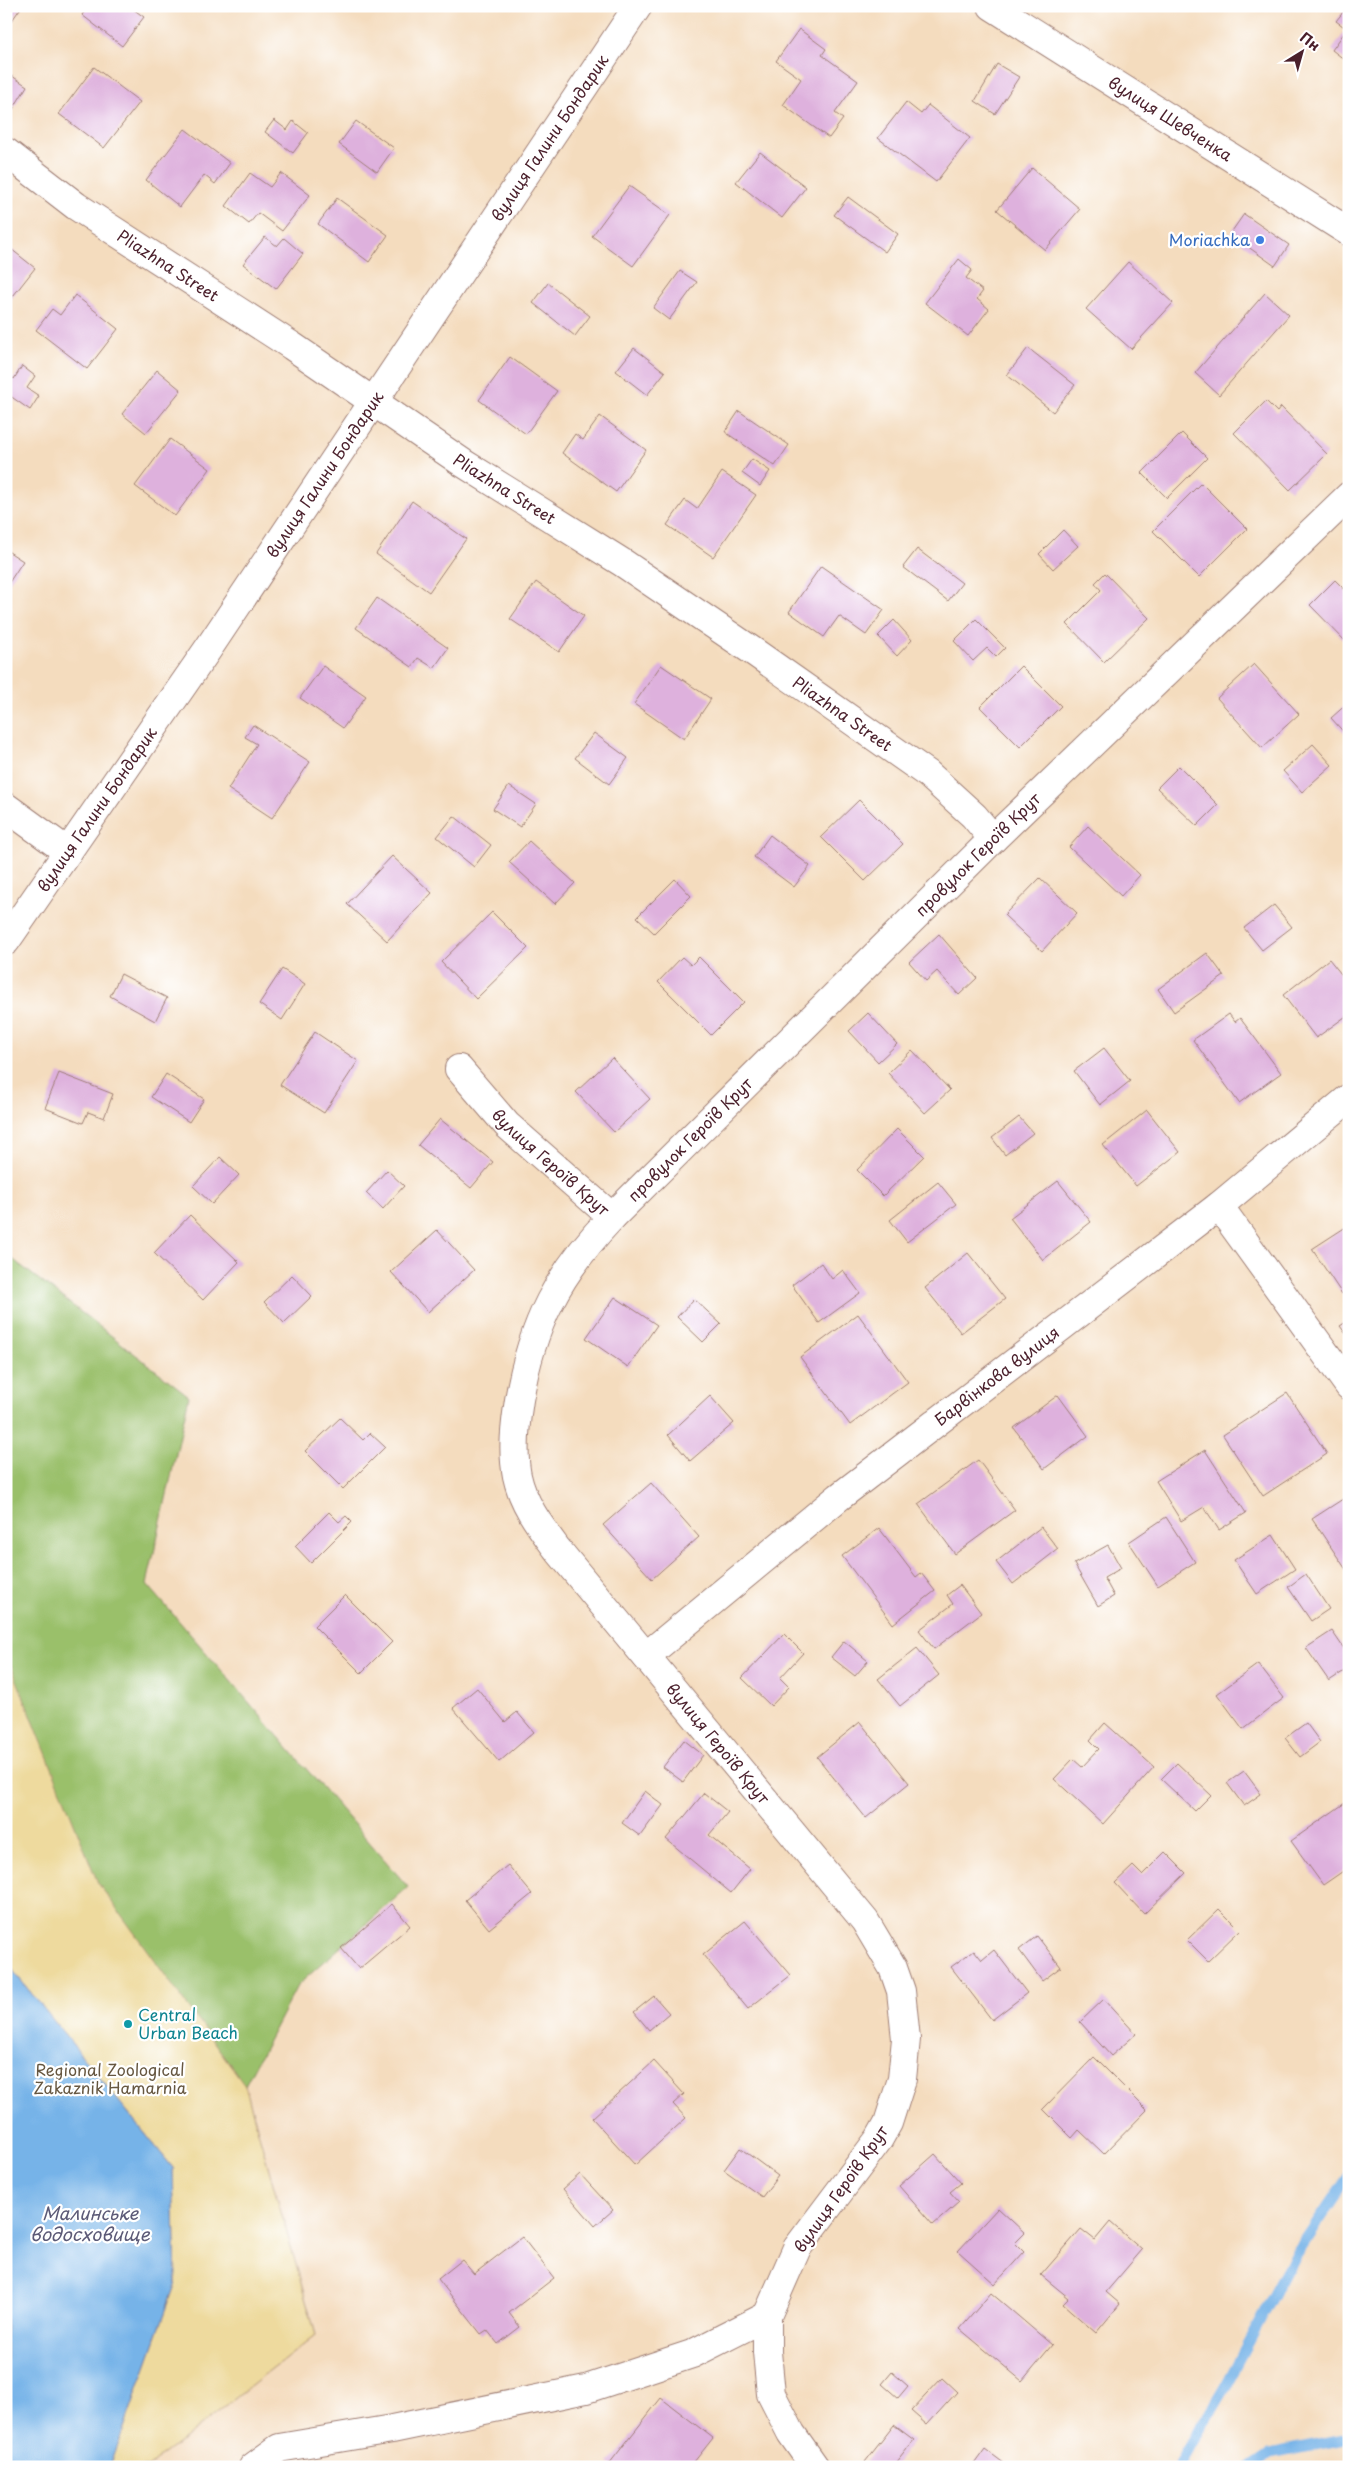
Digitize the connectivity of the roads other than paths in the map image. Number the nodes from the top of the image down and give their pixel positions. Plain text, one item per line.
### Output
1 (638, 6) edge
2 (992, 6) edge
3 (6, 152) edge
4 (1349, 232) edge
5 (373, 401) junction
6 (1349, 496) edge
7 (6, 807) edge
8 (993, 839) junction
9 (68, 852) junction
10 (6, 941) edge
11 (458, 1068) dead end
12 (1349, 1098) edge
13 (1219, 1206) junction
14 (612, 1217) junction
15 (1349, 1386) edge
16 (646, 1656) junction
17 (767, 2316) junction
18 (253, 2467) edge
19 (815, 2467) edge

1 - 5 street, вулиця Галини Бондарик
2 - 4 street, вулиця Шевченка
3 - 5 street, Pliazhna Street
5 - 8 street, Pliazhna Street
5 - 9 street, вулиця Галини Бондарик
6 - 8 street, провулок Героїв Крут
7 - 9 street
8 - 14 street, провулок Героїв Крут
9 - 10 street, вулиця Галини Бондарик
11 - 14 street, вулиця Героїв Крут
12 - 13 street, Барвінкова вулиця
13 - 15 street
13 - 16 street, Барвінкова вулиця
14 - 16 street, вулиця Героїв Крут
16 - 17 street, вулиця Героїв Крут
17 - 18 street
17 - 19 street, вулиця Героїв Крут

